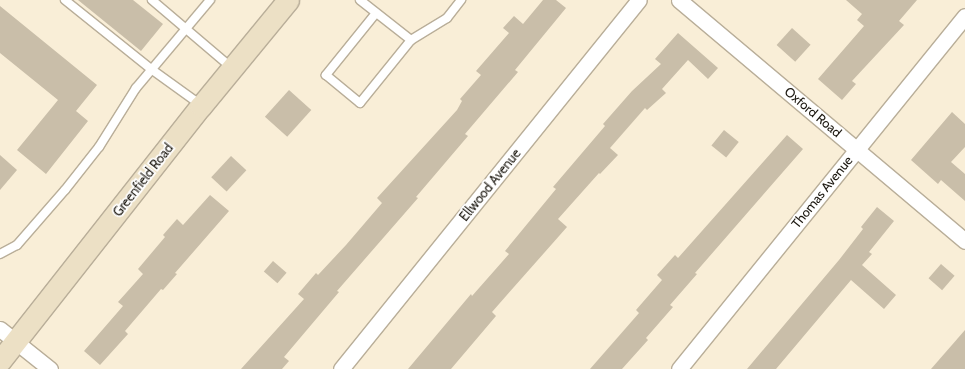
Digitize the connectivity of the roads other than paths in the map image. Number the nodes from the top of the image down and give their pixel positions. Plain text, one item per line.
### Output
1 (65, 0) edge
2 (152, 0) edge
3 (210, 0) edge
4 (288, 0) edge
5 (360, 0) edge
6 (461, 0) edge
7 (639, 0) edge
8 (679, 0) edge
9 (376, 13) junction
10 (965, 16) edge
11 (186, 28) junction
12 (411, 40) junction
13 (232, 68) junction
14 (151, 69) junction
15 (201, 106) junction
16 (857, 149) junction
17 (965, 241) edge
18 (0, 254) edge
19 (8, 335) edge
20 (0, 361) edge
21 (50, 369) edge
22 (341, 369) edge
23 (679, 369) edge

1 - 14 lane
2 - 11 lane
3 - 11 lane
4 - 13 main road, Greenfield Road
5 - 9 lane
6 - 12 lane
7 - 22 street, Ellwood Avenue
8 - 16 street, Oxford Road
9 - 12 lane
9 - 12 lane
10 - 16 street, Thomas Avenue
11 - 13 lane
11 - 14 lane
13 - 15 main road, Greenfield Road
14 - 15 lane
14 - 18 lane
15 - 19 main road, Greenfield Road
16 - 17 street, Oxford Road
16 - 23 street, Thomas Avenue
19 - 20 main road, Greenfield Road
19 - 21 street

